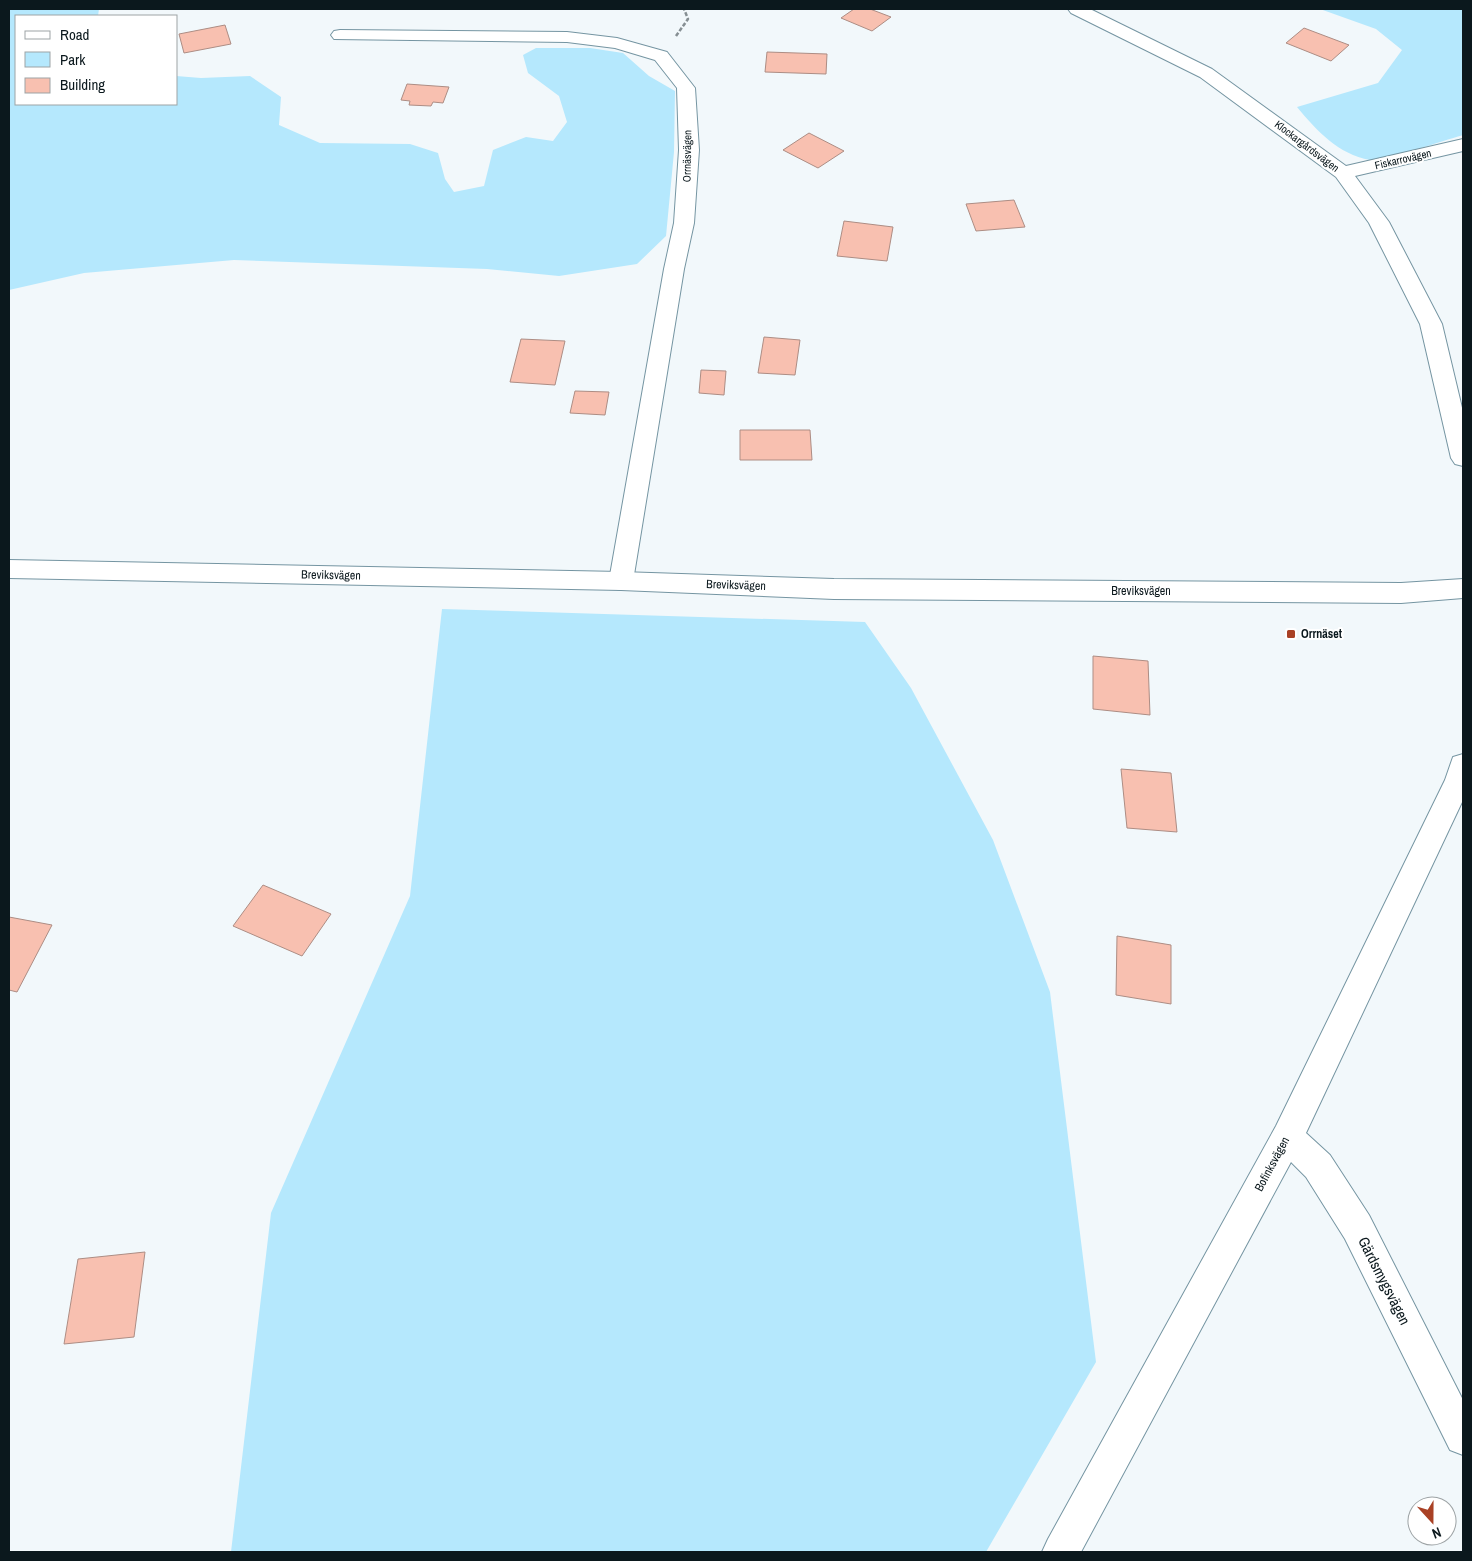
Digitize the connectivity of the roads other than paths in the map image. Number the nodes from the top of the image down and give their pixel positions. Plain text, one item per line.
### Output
1 (1077, 9) edge
2 (340, 35) dead end
3 (1463, 145) edge
4 (1343, 173) junction
5 (1463, 458) edge
6 (9, 569) edge
7 (621, 581) junction
8 (1463, 589) edge
9 (1463, 765) edge
10 (1286, 1137) junction
11 (1463, 1437) edge
12 (1061, 1552) edge

1 - 4 street, Klockargårdsvägen
2 - 7 street, Orrnäsvägen
3 - 4 street, Fiskarrovägen
4 - 5 street, Klockargårdsvägen
6 - 7 street, Breviksvägen
7 - 8 street, Breviksvägen
9 - 10 street, Bofinksvägen
10 - 11 street, Gärdsmygsvägen
10 - 12 street, Bofinksvägen

